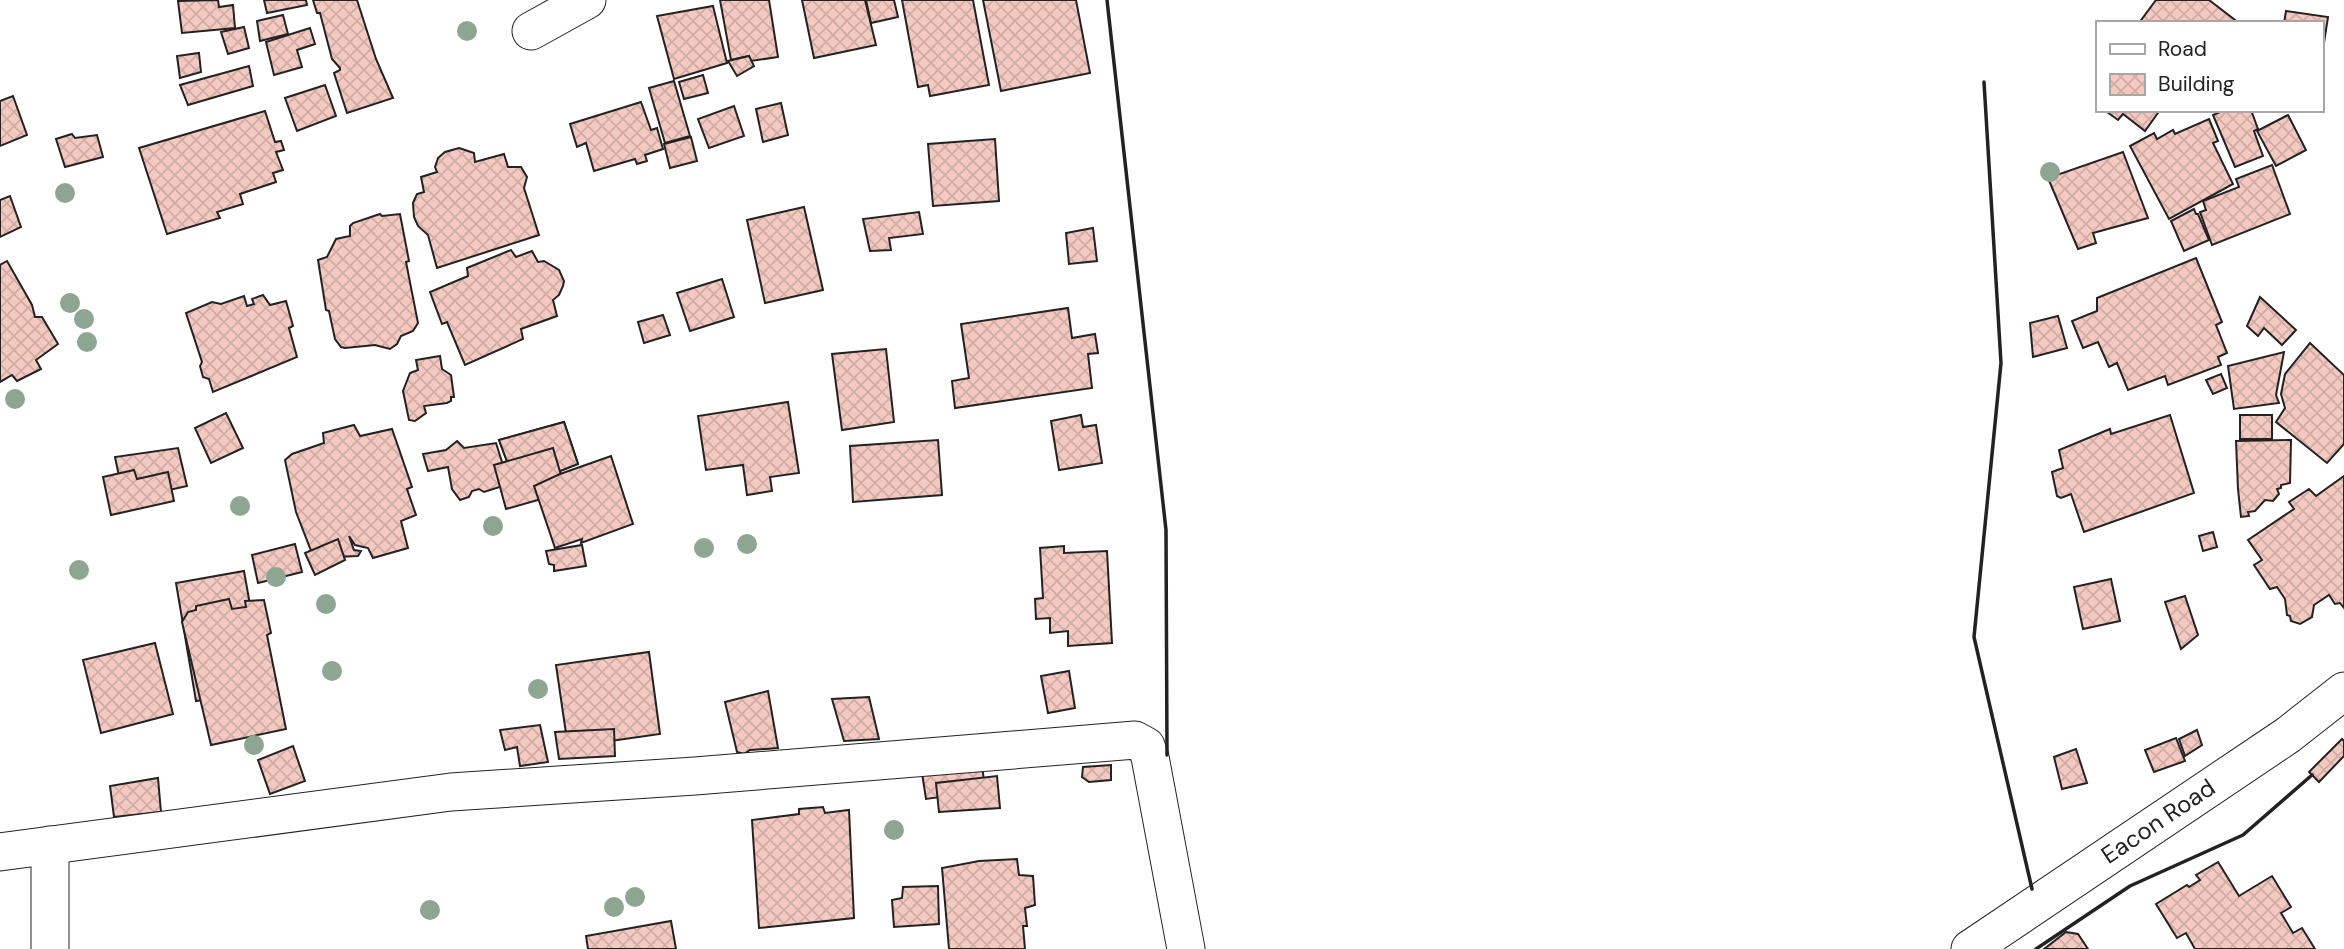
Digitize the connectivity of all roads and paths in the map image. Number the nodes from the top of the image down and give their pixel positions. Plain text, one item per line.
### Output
1 (587, 0) edge
2 (531, 31) dead end
3 (2344, 691) edge
4 (50, 845) junction
5 (0, 852) edge
6 (50, 949) edge
7 (1186, 949) edge
8 (1970, 949) edge

1 - 2 street
3 - 8 street, Eacon Road
4 - 5 street
4 - 6 street
4 - 7 street

